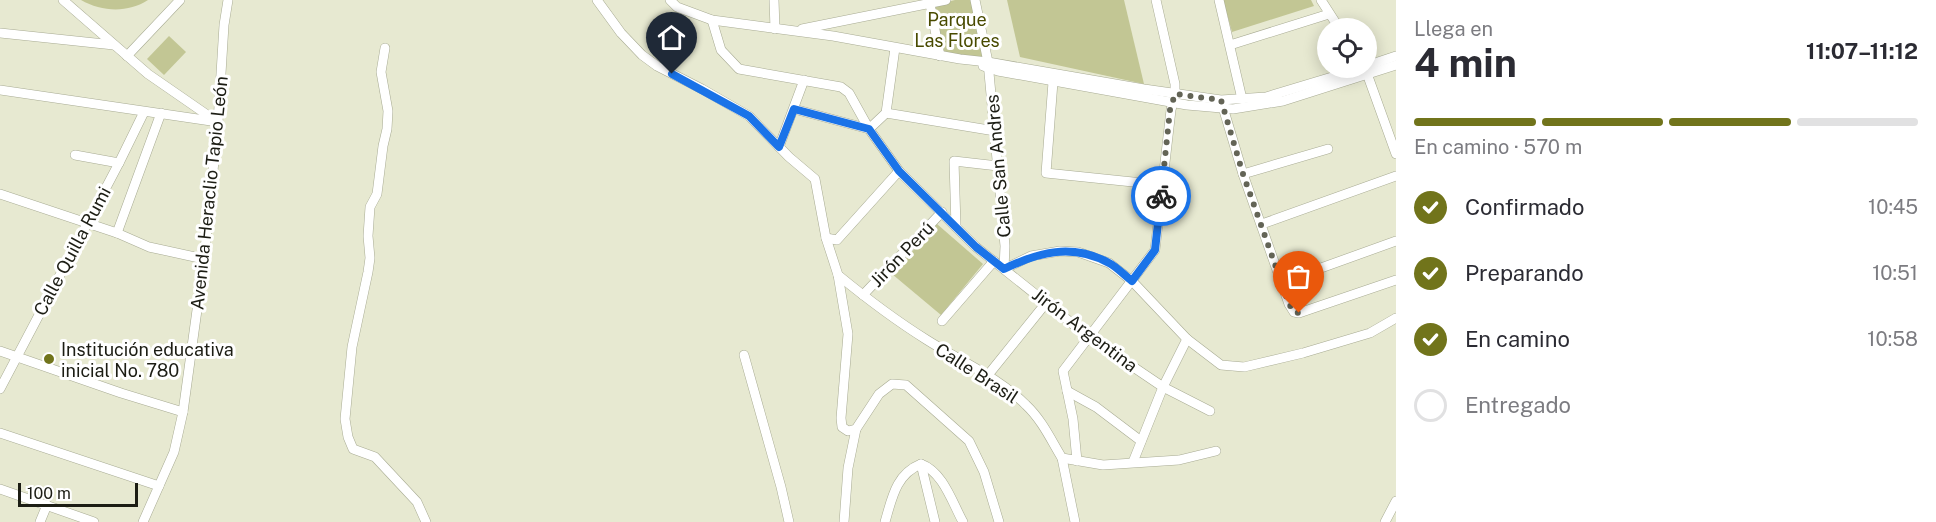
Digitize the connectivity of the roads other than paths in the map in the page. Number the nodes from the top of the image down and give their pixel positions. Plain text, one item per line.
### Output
1 (63, 0) edge
2 (180, 0) edge
3 (228, 0) edge
4 (597, 0) edge
5 (670, 0) edge
6 (774, 0) edge
7 (946, 0) edge
8 (975, 0) edge
9 (1156, 0) edge
10 (1219, 0) edge
11 (1321, 0) edge
12 (930, 4) junction
13 (1329, 14) junction
14 (1332, 18) edge
15 (712, 20) junction
16 (775, 29) junction
17 (794, 31) junction
18 (0, 33) edge
19 (115, 45) junction
20 (1230, 45) junction
21 (386, 48) dead end
22 (895, 48) junction
23 (127, 56) junction
24 (940, 56) junction
25 (1396, 56) edge
26 (1377, 64) edge
27 (988, 65) junction
28 (1396, 65) edge
29 (1377, 67) edge
30 (1333, 78) edge
31 (1341, 78) edge
32 (1368, 78) edge
33 (804, 80) junction
34 (1053, 82) junction
35 (0, 90) edge
36 (1174, 98) junction
37 (1242, 99) junction
38 (1222, 104) junction
39 (794, 109) junction
40 (144, 112) junction
41 (161, 113) junction
42 (886, 113) junction
43 (218, 122) junction
44 (869, 129) junction
45 (995, 131) junction
46 (779, 147) junction
47 (1328, 149) dead end
48 (1396, 154) edge
49 (75, 155) dead end
50 (119, 163) junction
51 (998, 166) junction
52 (899, 171) junction
53 (1243, 174) junction
54 (1396, 176) edge
55 (1162, 184) junction
56 (0, 194) edge
57 (942, 212) junction
58 (87, 223) junction
59 (1262, 224) junction
60 (956, 227) junction
61 (117, 233) junction
62 (826, 238) junction
63 (1396, 241) edge
64 (204, 259) junction
65 (994, 261) junction
66 (1004, 269) junction
67 (838, 275) junction
68 (1396, 280) edge
69 (1132, 281) junction
70 (1282, 282) junction
71 (863, 295) junction
72 (1046, 303) junction
73 (1396, 318) edge
74 (942, 321) dead end
75 (1089, 337) junction
76 (1187, 339) junction
77 (0, 351) edge
78 (744, 356) dead end
79 (15, 357) junction
80 (988, 375) junction
81 (1163, 387) junction
82 (0, 389) edge
83 (1067, 391) junction
84 (1210, 411) dead end
85 (183, 412) junction
86 (856, 429) junction
87 (0, 433) edge
88 (1141, 441) junction
89 (1216, 451) dead end
90 (1062, 458) junction
91 (1077, 461) junction
92 (1133, 462) junction
93 (921, 464) junction
94 (159, 486) junction
95 (1, 491) edge
96 (1396, 501) edge
97 (47, 505) junction
98 (40, 522) edge
99 (94, 522) edge
100 (143, 522) edge
101 (426, 522) edge
102 (789, 522) edge
103 (844, 522) edge
104 (885, 522) edge
105 (935, 522) edge
106 (963, 522) edge
107 (999, 522) edge
108 (1075, 522) edge
109 (1385, 522) edge

1 - 19 street
2 - 23 street
3 - 43 street, Avenida Heraclio Tapio León
4 - 46 street
5 - 15 street
6 - 16 street
7 - 12 street
8 - 27 street, Calle San Andres
9 - 36 street
10 - 20 street
11 - 13 street
12 - 17 street
12 - 24 street
13 - 14 street
13 - 20 street
15 - 16 street
15 - 33 street, Jirón Argentina
16 - 17 street
17 - 22 street
18 - 19 street
19 - 23 street
20 - 37 street
21 - 101 street
22 - 24 street
22 - 42 street
23 - 43 street
24 - 27 street
25 - 26 street
27 - 34 street
27 - 36 street
27 - 45 street, Calle San Andres
28 - 29 street
30 - 37 street
31 - 38 street
32 - 48 street
33 - 39 street
33 - 44 street, Jirón Argentina
34 - 36 street
34 - 55 street
35 - 40 street
36 - 38 street
36 - 55 street
37 - 38 street
38 - 53 street
39 - 44 street
39 - 46 street
40 - 41 street
40 - 50 street, Calle Quilla Rumi
41 - 43 street
41 - 61 street
42 - 44 street
42 - 45 street
43 - 64 street, Avenida Heraclio Tapio León
44 - 52 street, Jirón Argentina
45 - 51 street, Calle San Andres
46 - 62 street
47 - 53 street
49 - 50 street
50 - 58 street, Calle Quilla Rumi
51 - 60 street
51 - 66 street, Calle San Andres
52 - 57 street, Jirón Argentina
52 - 62 street
53 - 59 street
54 - 59 street
55 - 69 street
56 - 58 street
57 - 60 street, Jirón Argentina
57 - 71 street, Jirón Perú
58 - 61 street
58 - 79 street, Calle Quilla Rumi
59 - 70 street
60 - 65 street, Jirón Argentina
61 - 64 street
62 - 67 street
63 - 70 street
64 - 85 street, Avenida Heraclio Tapio León
65 - 66 street, Jirón Argentina
65 - 74 street
66 - 69 street
66 - 72 street, Jirón Argentina
67 - 71 street, Calle Brasil
67 - 86 street
68 - 70 street
69 - 75 street
69 - 76 street
71 - 80 street, Calle Brasil
72 - 75 street, Jirón Argentina
72 - 80 street
73 - 76 street
75 - 81 street, Jirón Argentina
75 - 83 street
76 - 81 street
77 - 79 street
78 - 102 street
79 - 82 street, Calle Quilla Rumi
79 - 85 street
80 - 90 street, Calle Brasil
81 - 84 street, Jirón Argentina
81 - 88 street
83 - 88 street
83 - 91 street
85 - 94 street, Avenida Heraclio Tapio León
86 - 103 street
86 - 107 street
87 - 94 street
88 - 92 street
89 - 92 street
90 - 91 street
90 - 108 street, Calle Brasil
91 - 92 street
93 - 104 street
93 - 105 street
93 - 106 street
94 - 100 street, Avenida Heraclio Tapio León
95 - 97 street
96 - 109 street
97 - 98 street
97 - 99 street

